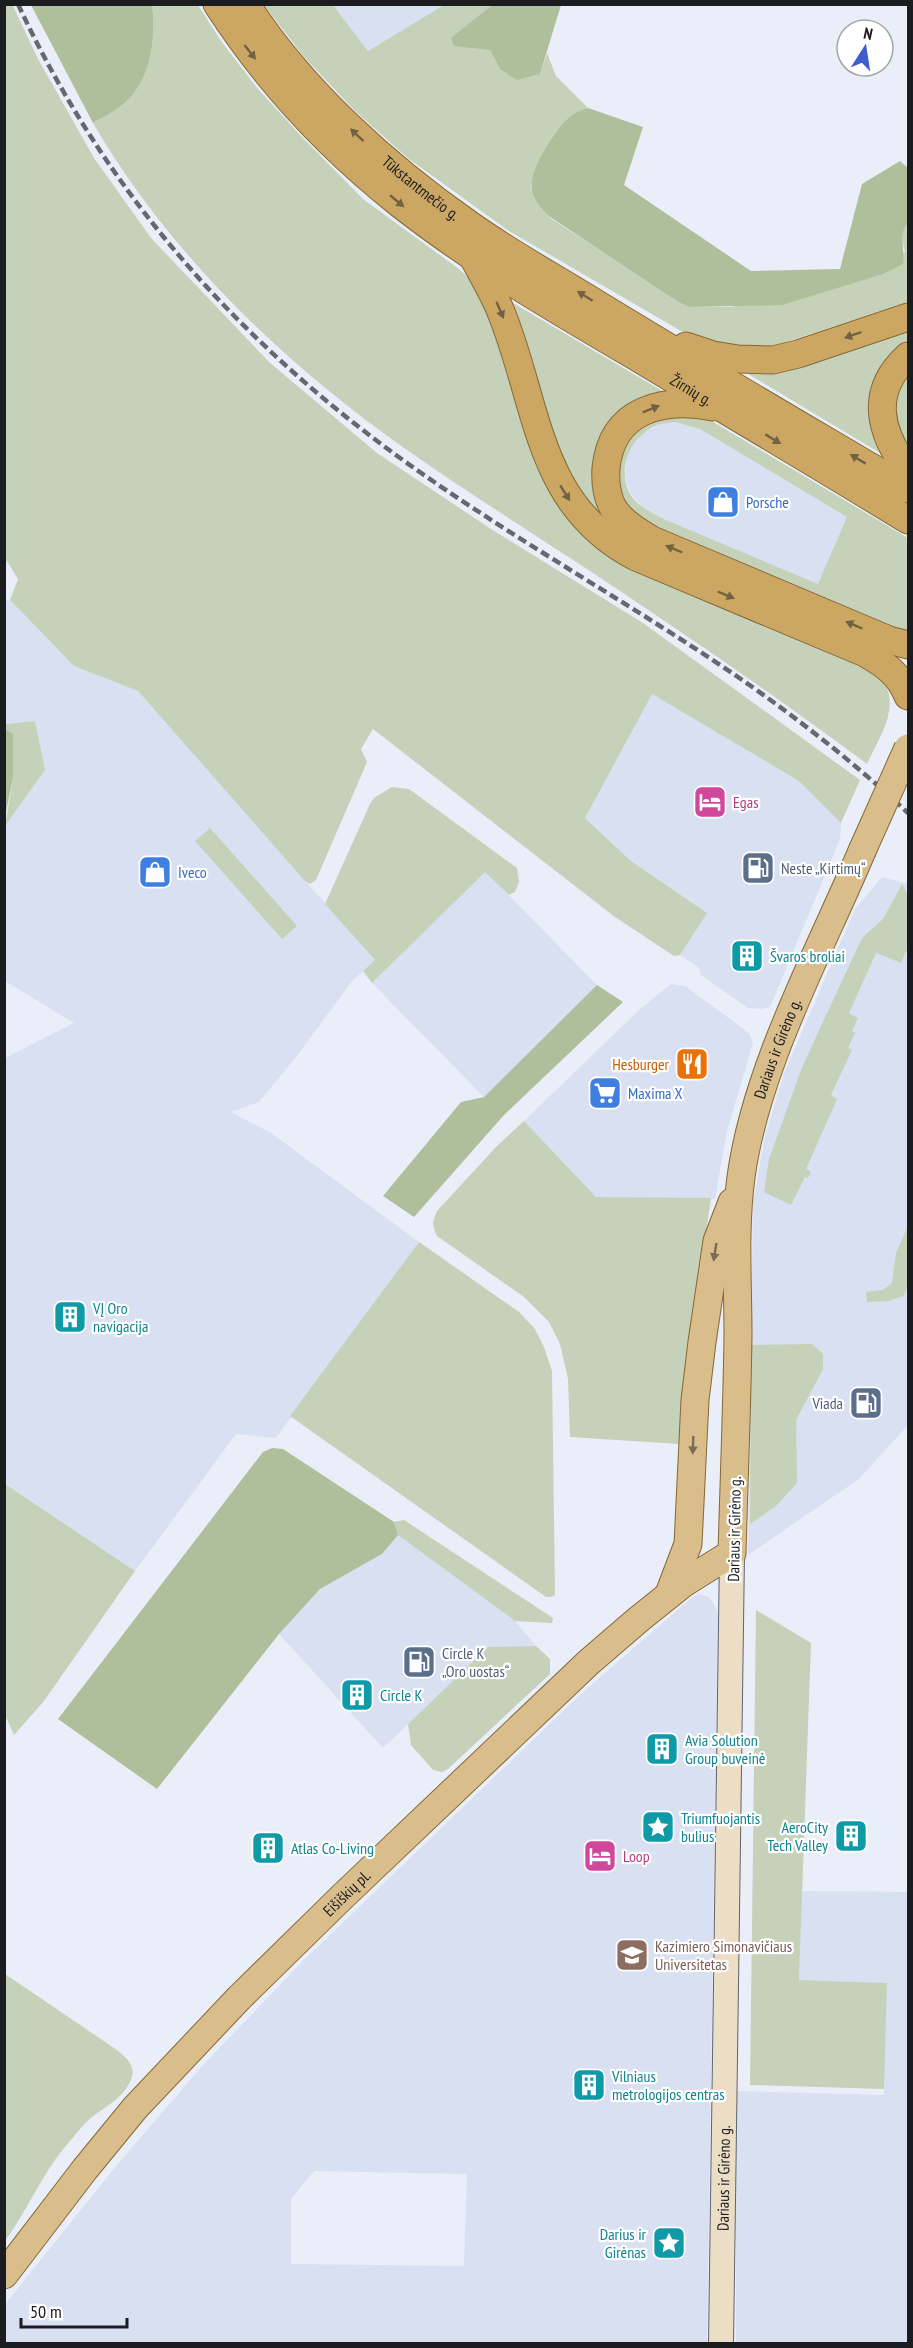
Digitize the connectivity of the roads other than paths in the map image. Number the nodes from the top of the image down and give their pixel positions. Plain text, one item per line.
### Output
1 (217, 4) edge
2 (246, 4) edge
3 (257, 4) edge
4 (292, 64) junction
5 (474, 258) junction
6 (909, 316) edge
7 (634, 327) junction
8 (909, 356) edge
9 (723, 409) junction
10 (909, 471) edge
11 (909, 489) edge
12 (909, 520) edge
13 (909, 645) edge
14 (909, 696) edge
15 (909, 748) edge
16 (741, 1177) junction
17 (732, 1553) junction
18 (668, 1595) junction
19 (4, 2275) edge
20 (721, 2343) edge

1 -> 5 highway, Tūkstantmečio g.
2 - 4 highway, Tūkstantmečio g.
3 - 4 highway
7 -> 4 highway, Tūkstantmečio g.
5 - 9 highway, Žirnių g.
5 -> 14 highway
6 -> 7 highway
11 -> 7 highway, Žirnių g.
8 - 10 highway
9 -> 12 highway, Žirnių g.
13 -> 9 highway
15 - 16 main road, Dariaus ir Girėno g., bridge
16 - 17 main road, Dariaus ir Girėno g.
16 -> 18 main road
17 - 18 main road, Eišiškių pl.
17 - 20 main road, Dariaus ir Girėno g.
18 - 19 main road, Eišiškių pl.

